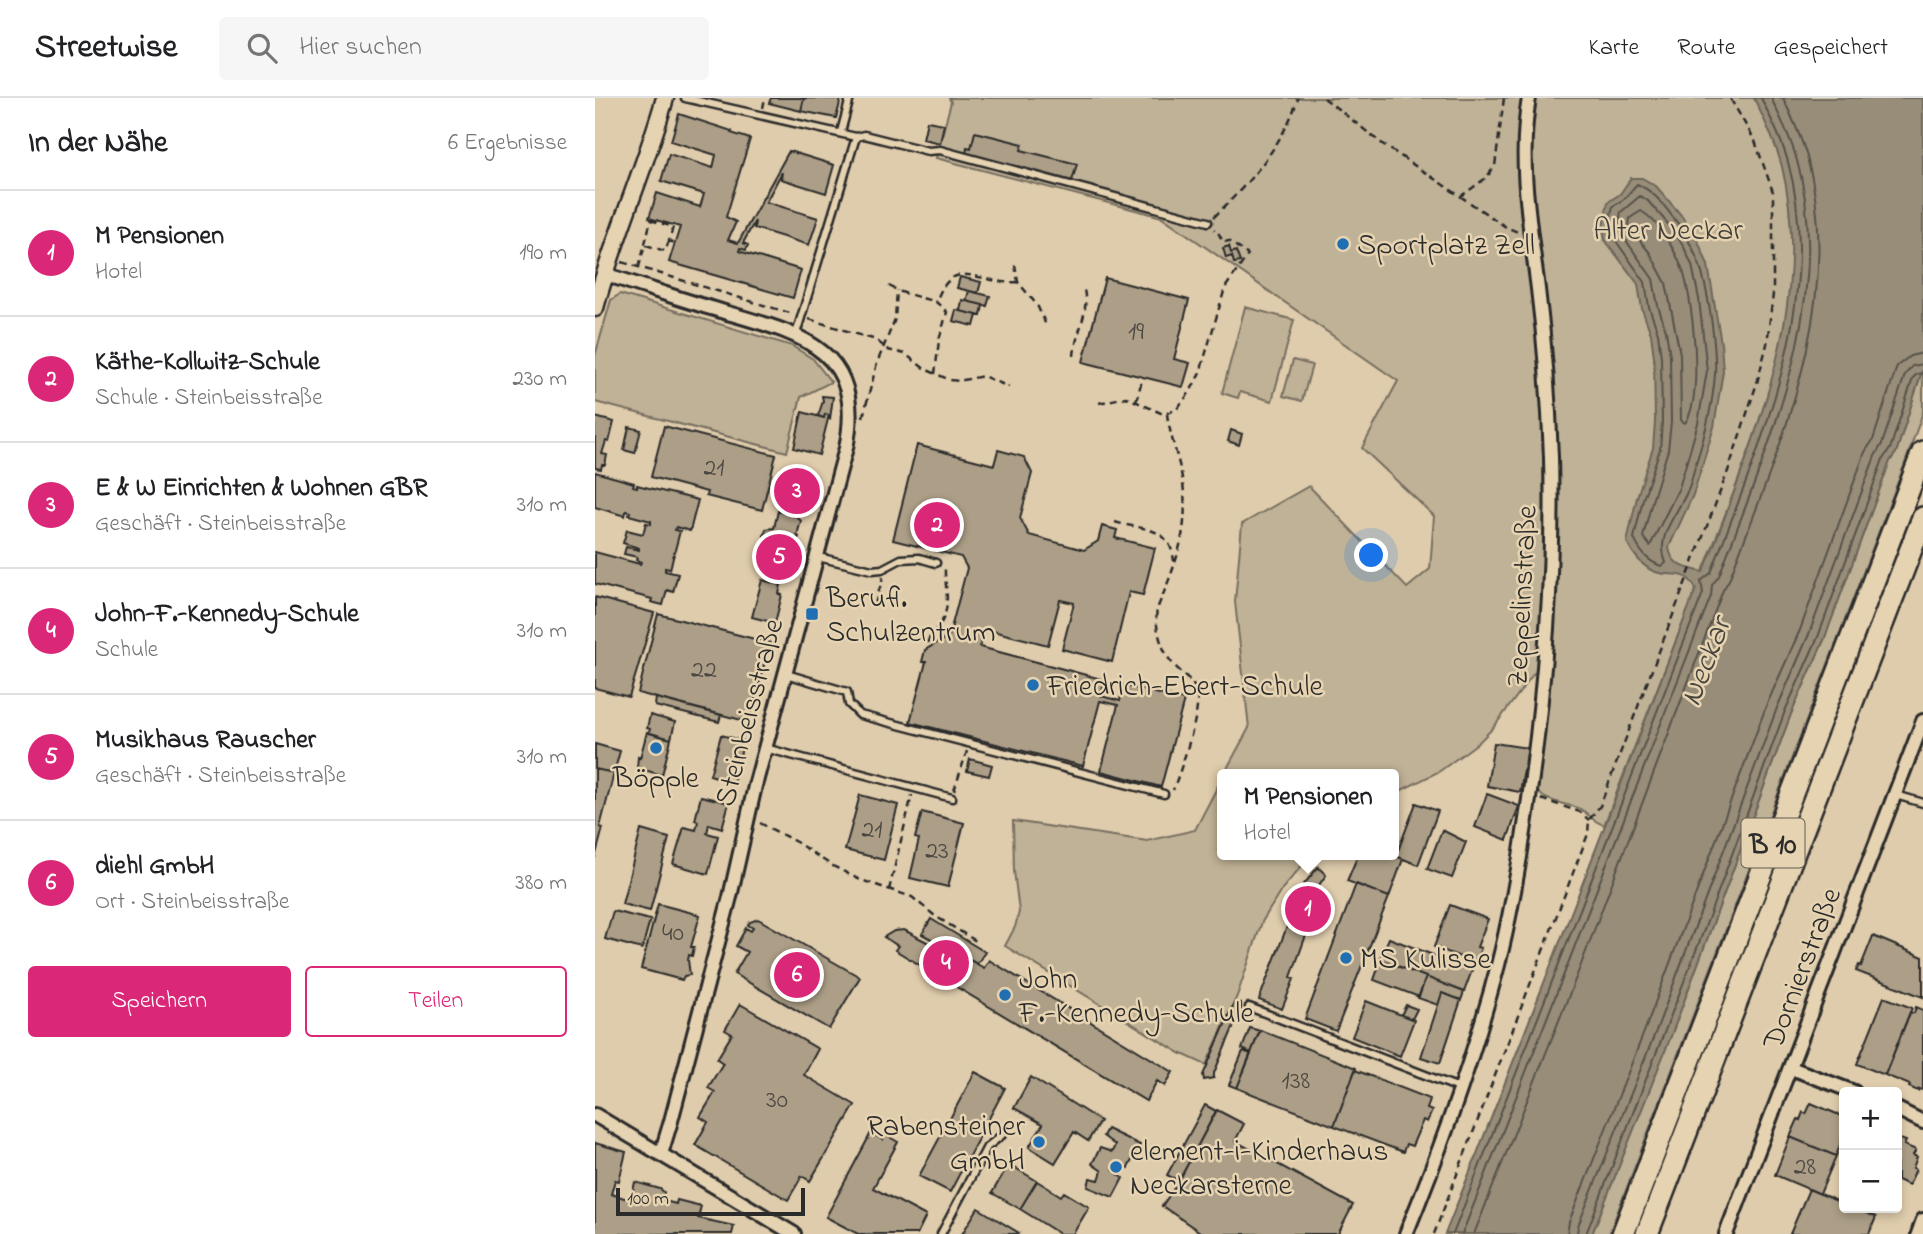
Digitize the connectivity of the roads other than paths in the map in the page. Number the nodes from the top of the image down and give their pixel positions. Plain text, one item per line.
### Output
1 (665, 98) edge
2 (685, 98) edge
3 (849, 98) edge
4 (1529, 98) edge
5 (841, 132) junction
6 (856, 136) junction
7 (1208, 222) road end
8 (604, 274) junction
9 (595, 308) edge
10 (796, 334) junction
11 (1923, 452) edge
12 (1923, 518) edge
13 (816, 556) junction
14 (936, 563) road end
15 (786, 674) junction
16 (1923, 721) edge
17 (765, 748) junction
18 (1164, 794) road end
19 (1896, 795) junction
20 (952, 798) road end
21 (1923, 803) edge
22 (1249, 1007) dead end
23 (1791, 1068) junction
24 (1841, 1087) edge
25 (1459, 1088) junction
26 (1902, 1112) edge
27 (595, 1115) edge
28 (1923, 1122) edge
29 (1002, 1135) dead end
30 (660, 1154) junction
31 (1923, 1220) edge
32 (794, 1234) edge
33 (941, 1234) edge
34 (1406, 1234) edge
35 (1623, 1234) edge
36 (1647, 1234) edge
37 (1726, 1234) edge
38 (1918, 1234) edge

1 - 8 street
2 - 5 lane
3 - 5 lane
4 - 25 street, Zeppelinstraße
5 - 6 lane
6 - 7 lane
6 - 10 lane
8 - 9 street
8 - 10 street, Steinbeisstraße
10 - 13 street, Steinbeisstraße
11 - 35 highway, B 10
12 - 36 highway, B 10
13 - 14 lane
13 - 15 street, Steinbeisstraße
15 - 17 street, Steinbeisstraße
15 - 18 lane
16 - 19 street, Dornierstraße
17 - 20 lane
17 - 30 street, Steinbeisstraße
19 - 21 lane
19 - 23 street, Dornierstraße
22 - 25 lane
23 - 24 street
23 - 37 street, Dornierstraße
25 - 34 street, Zeppelinstraße
26 - 28 street
27 - 30 street
29 - 33 lane
30 - 32 street
31 - 38 street

